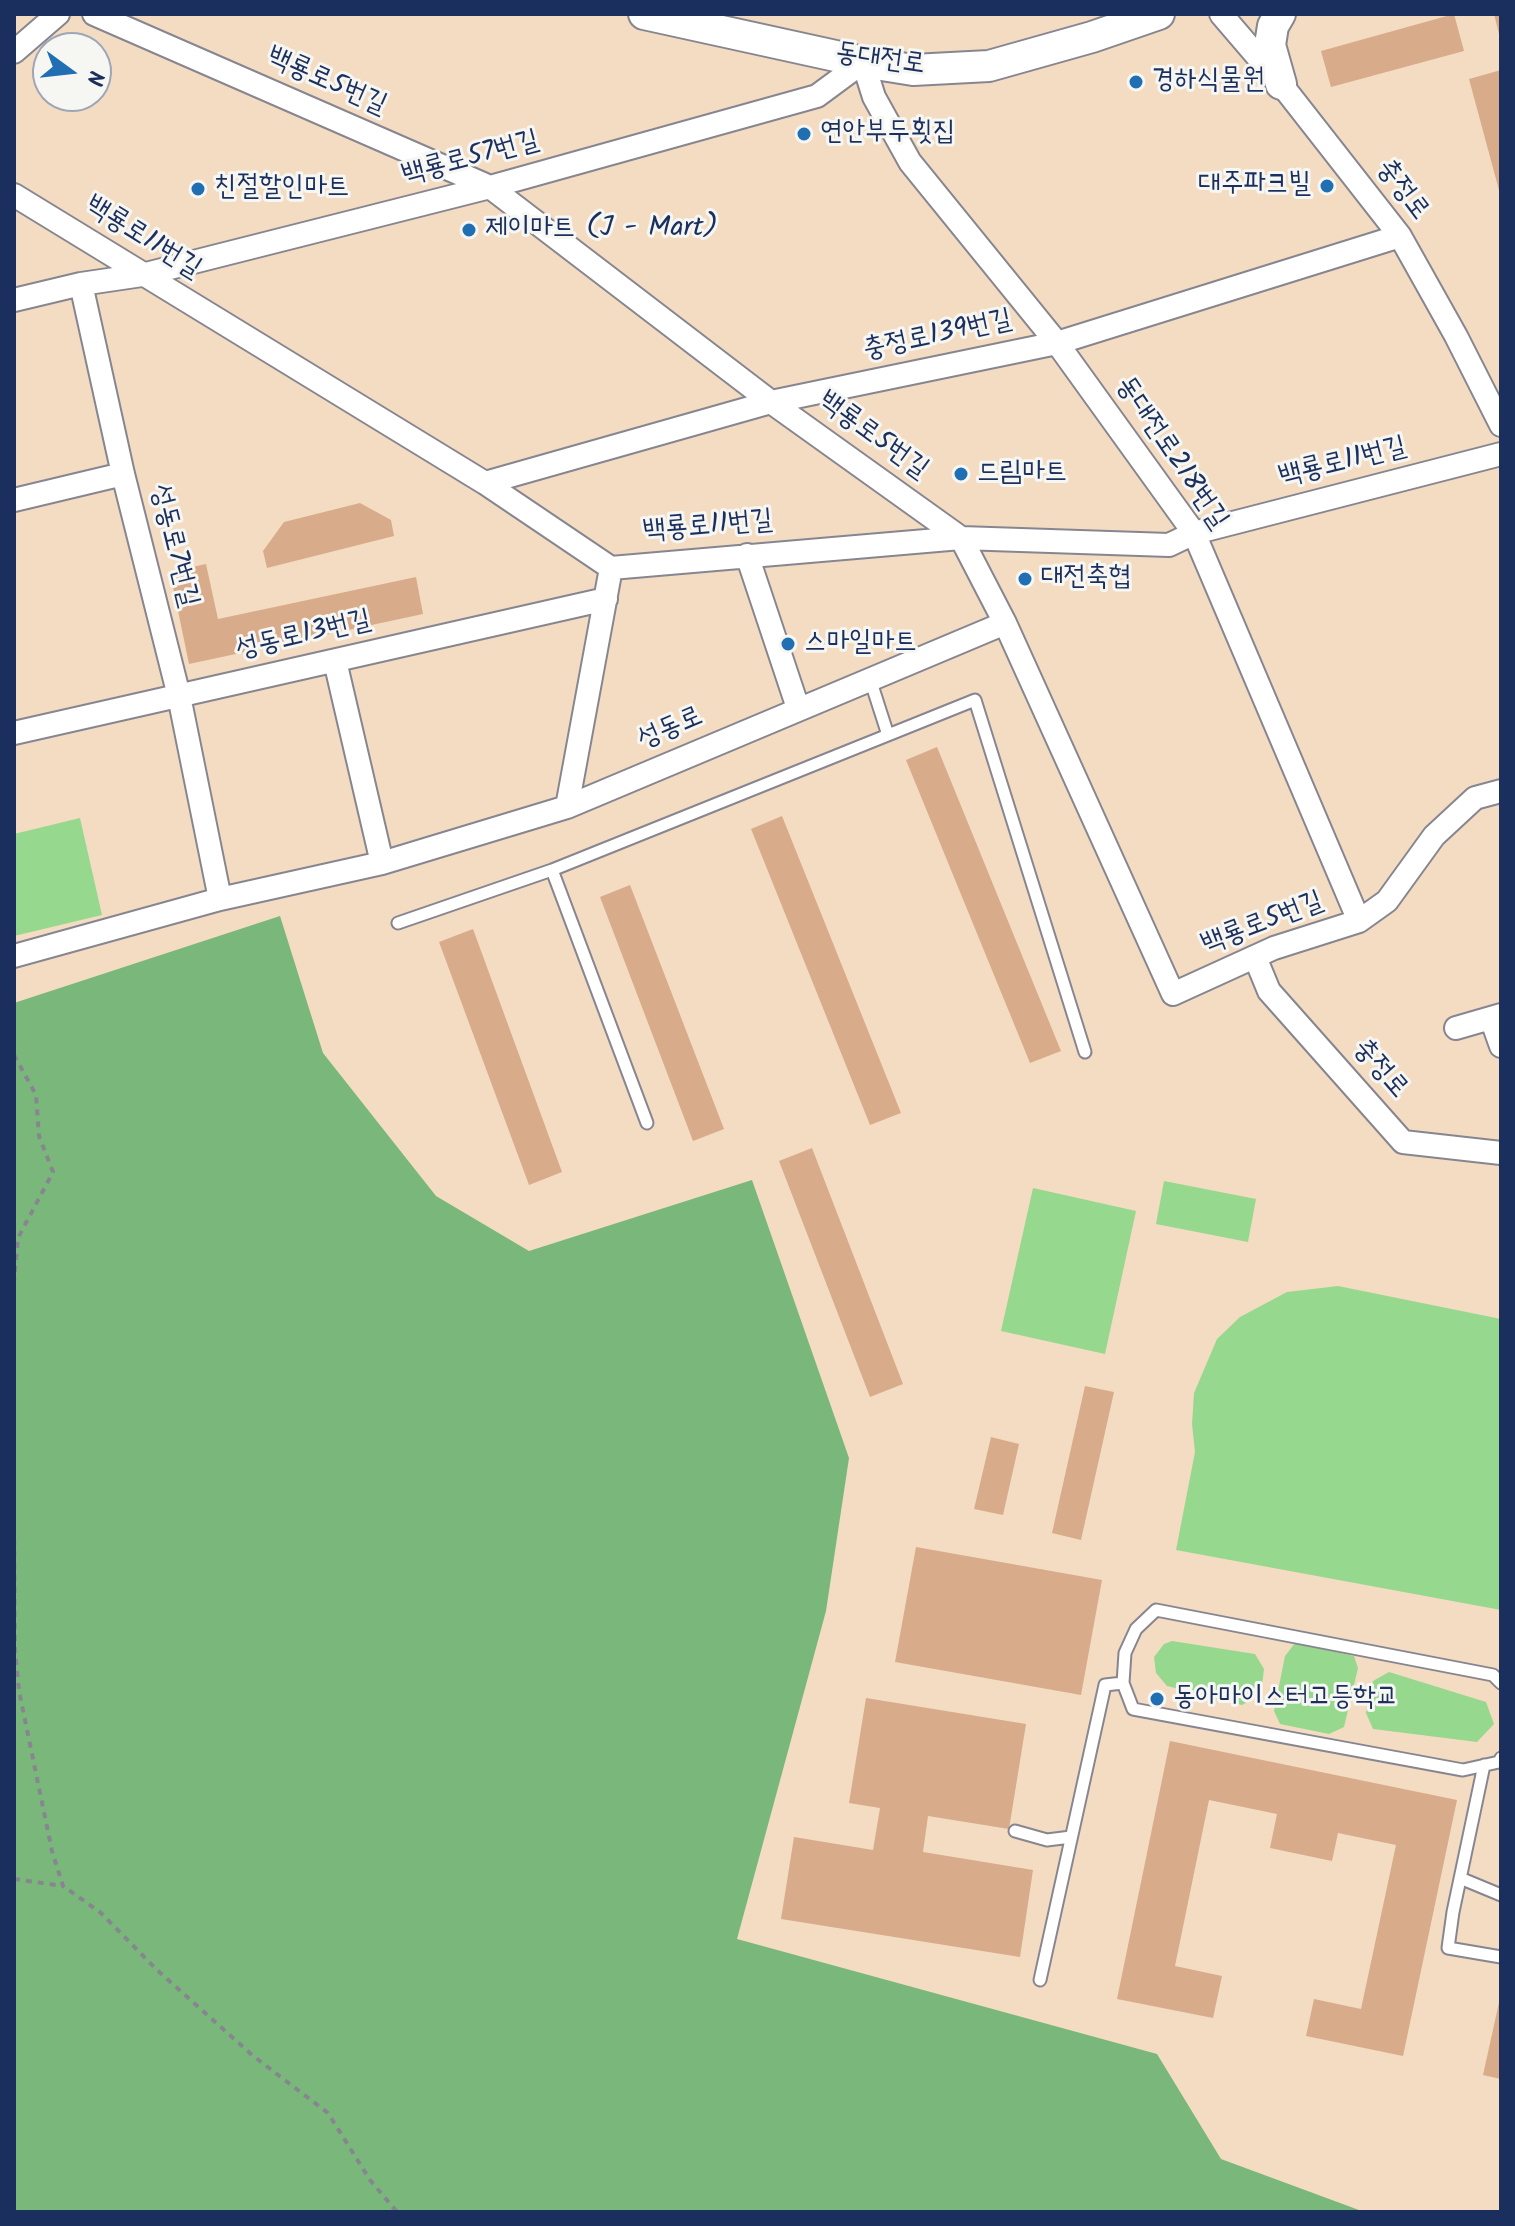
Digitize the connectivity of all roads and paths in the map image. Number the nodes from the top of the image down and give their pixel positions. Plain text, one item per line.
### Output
1 (58, 14) edge
2 (94, 14) edge
3 (644, 14) edge
4 (1115, 14) edge
5 (1159, 14) edge
6 (1221, 14) edge
7 (1280, 14) edge
8 (1092, 37) junction
9 (14, 52) edge
10 (863, 62) junction
11 (1281, 84) junction
12 (490, 187) junction
13 (14, 195) edge
14 (1400, 236) junction
15 (142, 275) junction
16 (81, 284) junction
17 (14, 300) edge
18 (1057, 343) junction
19 (771, 402) junction
20 (1501, 425) edge
21 (1501, 454) edge
22 (123, 474) junction
23 (485, 483) junction
24 (14, 500) edge
25 (1194, 533) junction
26 (961, 538) junction
27 (747, 555) junction
28 (611, 568) junction
29 (606, 599) junction
30 (1005, 623) junction
31 (335, 661) junction
32 (870, 678) junction
33 (179, 696) junction
34 (798, 708) junction
35 (14, 733) edge
36 (888, 735) junction
37 (1501, 791) edge
38 (567, 807) junction
39 (382, 863) junction
40 (552, 870) junction
41 (220, 899) junction
42 (1359, 921) junction
43 (398, 923) dead end
44 (14, 956) edge
45 (1255, 957) junction
46 (1496, 1017) edge
47 (14, 1028) edge
48 (1456, 1028) dead end
49 (14, 1040) edge
50 (1501, 1046) edge
51 (1085, 1052) dead end
52 (14, 1055) edge
53 (647, 1123) dead end
54 (1501, 1153) edge
55 (14, 1282) edge
56 (14, 1515) edge
57 (1123, 1683) junction
58 (1501, 1683) edge
59 (1501, 1758) edge
60 (1484, 1765) junction
61 (1015, 1831) dead end
62 (1071, 1837) junction
63 (1460, 1878) junction
64 (14, 1879) edge
65 (63, 1886) junction
66 (1501, 1895) edge
67 (1501, 1957) edge
68 (1040, 1980) dead end
69 (397, 2212) edge

1 - 9 street
2 - 12 street, 백룡로5번길
3 - 10 main road, 동대전로
4 - 8 main road
5 - 8 main road, 동대전로
6 - 11 street, 충정로
7 - 11 main road
8 - 10 main road, 동대전로
10 - 12 street, 백룡로57번길
10 - 18 street, 동대전로218번길
11 - 14 street, 충정로
12 - 15 street, 백룡로57번길
12 - 19 street, 백룡로5번길
13 - 15 street, 백룡로11번길
14 - 18 street, 충정로139번길
14 - 20 street, 충정로
15 - 16 street, 백룡로57번길
15 - 23 street, 백룡로11번길
16 - 17 street, 백룡로57번길
16 - 22 street
18 - 19 street, 충정로139번길
18 - 25 street, 동대전로218번길
19 - 23 street, 충정로139번길
19 - 26 street, 백룡로5번길
21 - 25 street, 백룡로11번길
22 - 24 street, 성동로7번길
22 - 33 street, 성동로7번길
23 - 28 street, 백룡로11번길
25 - 26 street, 백룡로11번길
25 - 42 street, 동대전로218번길
26 - 27 street, 백룡로11번길
26 - 30 street, 백룡로5번길
27 - 28 street, 백룡로11번길
27 - 34 street
28 - 29 street
29 - 31 street, 성동로13번길
29 - 38 street
30 - 32 street, 성동로
30 - 45 street, 백룡로5번길
31 - 33 street, 성동로13번길
31 - 39 street
32 - 34 street, 성동로
32 - 36 lane
33 - 35 street, 성동로13번길
33 - 41 street
34 - 38 street, 성동로
36 - 40 lane
36 - 51 lane
37 - 42 street, 백룡로5번길
38 - 39 street, 성동로
39 - 41 street, 성동로
40 - 43 lane
40 - 53 lane
41 - 44 street, 성동로
42 - 45 street, 백룡로5번길
45 - 54 street, 충정로
46 - 48 street
46 - 50 street
47 - 49 path
52 - 55 path
56 - 65 path
57 - 58 lane
57 - 60 lane
57 - 62 lane
59 - 60 lane
60 - 63 lane
61 - 62 lane
62 - 68 lane
63 - 66 lane
63 - 67 lane
64 - 65 path
65 - 69 path

